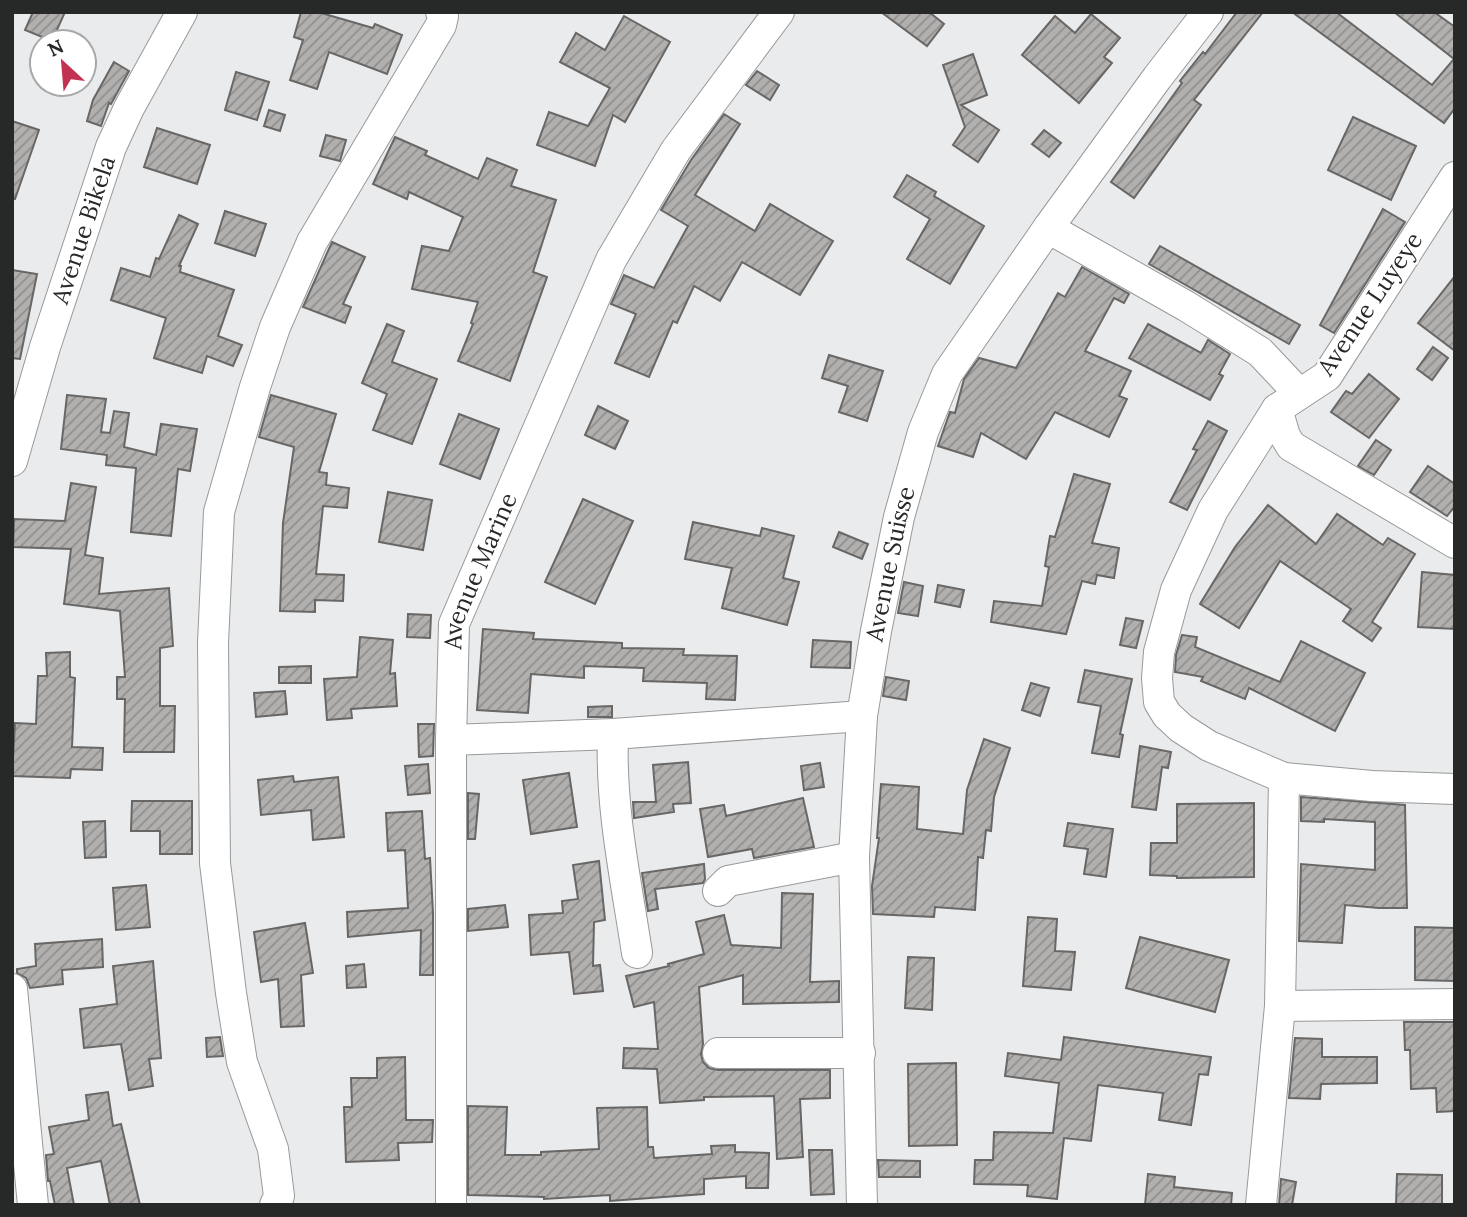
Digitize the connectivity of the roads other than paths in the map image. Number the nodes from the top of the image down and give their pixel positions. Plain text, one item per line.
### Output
1 (183, 12) edge
2 (441, 12) edge
3 (779, 12) edge
4 (1208, 12) edge
5 (1455, 177) edge
6 (1048, 228) junction
7 (1302, 392) junction
8 (1277, 409) junction
9 (12, 461) edge
10 (1455, 543) edge
11 (862, 716) junction
12 (613, 734) junction
13 (451, 740) junction
14 (1284, 778) junction
15 (1455, 789) edge
16 (854, 857) junction
17 (718, 891) dead end
18 (637, 953) dead end
19 (12, 989) edge
20 (1455, 1004) edge
21 (1280, 1006) junction
22 (860, 1053) junction
23 (718, 1054) dead end
24 (33, 1205) edge
25 (275, 1205) edge
26 (451, 1205) edge
27 (862, 1205) edge
28 (1261, 1205) edge

1 - 9 street, Avenue Bikela
2 - 25 street
3 - 13 street, Avenue Marine
4 - 6 street, Avenue Suisse
5 - 7 street, Avenue Luyeye
6 - 7 street
6 - 11 street, Avenue Suisse
7 - 8 street, Avenue Luyeye
8 - 10 street
8 - 14 street, Avenue Luyeye
11 - 12 street
11 - 16 street, Avenue Suisse
12 - 13 street
12 - 18 street
13 - 26 street, Avenue Marine
14 - 15 street, Avenue Luyeye
14 - 21 street
16 - 17 street
16 - 22 street, Avenue Suisse
19 - 24 street
20 - 21 street
21 - 28 street
22 - 23 street
22 - 27 street, Avenue Suisse

